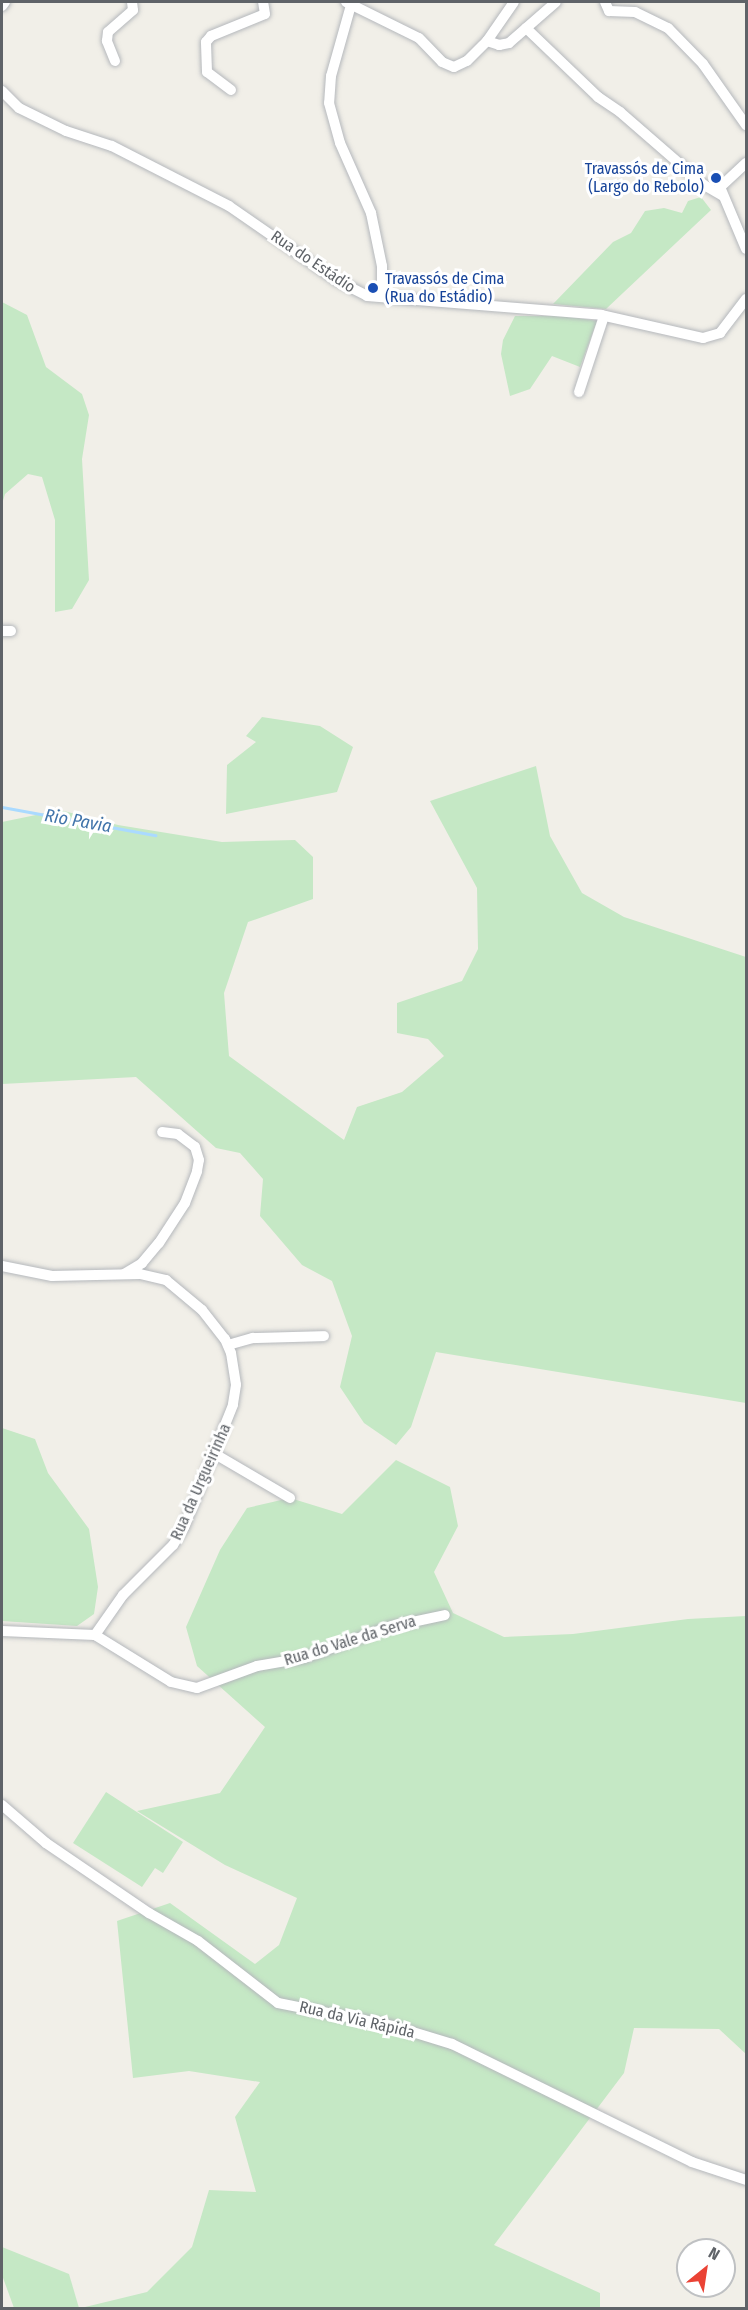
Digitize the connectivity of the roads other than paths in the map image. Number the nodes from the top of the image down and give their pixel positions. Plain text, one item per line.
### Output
1 (5, 2) edge
2 (132, 2) edge
3 (263, 2) edge
4 (514, 2) edge
5 (556, 2) edge
6 (605, 2) edge
7 (348, 3) edge
8 (2, 6) edge
9 (633, 7) edge
10 (526, 28) junction
11 (487, 41) junction
12 (115, 61) dead end
13 (231, 90) dead end
14 (2, 91) edge
15 (747, 125) edge
16 (747, 163) edge
17 (723, 196) junction
18 (747, 249) edge
19 (382, 297) junction
20 (747, 299) edge
21 (604, 316) junction
22 (579, 392) dead end
23 (162, 1132) dead end
24 (2, 1266) edge
25 (121, 1275) junction
26 (324, 1336) dead end
27 (228, 1345) junction
28 (215, 1454) junction
29 (290, 1498) dead end
30 (445, 1615) dead end
31 (2, 1631) edge
32 (95, 1635) junction
33 (2, 1805) edge
34 (747, 2180) edge

1 - 8 street
2 - 12 street
3 - 13 street
4 - 11 street
5 - 10 street
6 - 9 street
7 - 11 street
7 - 19 street
9 - 15 street
10 - 11 street
10 - 17 street
14 - 19 street, Rua do Estádio
16 - 17 street
17 - 18 street
19 - 21 street, Rua do Estádio
20 - 21 street, Rua do Estádio
21 - 22 street
23 - 25 street
24 - 25 street, Rua da Urgueirinha
25 - 27 street, Rua da Urgueirinha
26 - 27 street
27 - 28 street, Rua da Urgueirinha
28 - 29 street
28 - 32 street, Rua da Urgueirinha
30 - 32 street, Rua do Vale da Serva
31 - 32 street
33 - 34 street, Rua da Via Rápida

